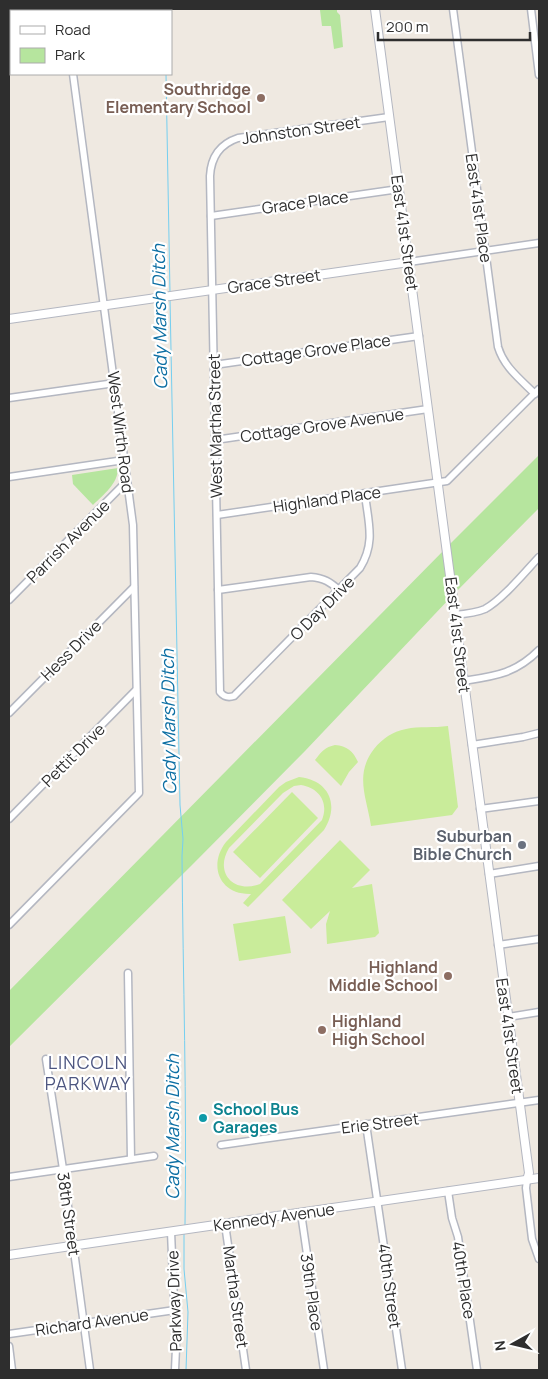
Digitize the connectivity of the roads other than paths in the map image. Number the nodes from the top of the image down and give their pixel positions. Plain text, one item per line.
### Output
1 (375, 9) edge
2 (453, 9) edge
3 (531, 9) edge
4 (73, 75) edge
5 (539, 75) edge
6 (389, 117) junction
7 (216, 153) joint
8 (399, 189) junction
9 (211, 216) junction
10 (539, 243) edge
11 (485, 251) junction
12 (409, 262) junction
13 (212, 290) junction
14 (104, 306) junction
15 (9, 319) edge
16 (419, 336) junction
17 (214, 365) junction
18 (114, 383) junction
19 (537, 391) edge
20 (9, 398) edge
21 (428, 409) junction
22 (216, 440) junction
23 (124, 460) junction
24 (9, 476) edge
25 (127, 481) junction
26 (438, 483) junction
27 (365, 494) junction
28 (217, 515) junction
29 (539, 557) edge
30 (134, 587) junction
31 (218, 590) junction
32 (339, 590) junction
33 (10, 597) edge
34 (454, 615) junction
35 (539, 650) edge
36 (463, 681) junction
37 (136, 690) junction
38 (226, 697) joint
39 (9, 713) edge
40 (539, 733) edge
41 (472, 745) junction
42 (539, 801) edge
43 (480, 809) junction
44 (9, 819) edge
45 (539, 866) edge
46 (489, 874) junction
47 (9, 925) edge
48 (539, 939) edge
49 (498, 946) junction
50 (128, 973) dead end
51 (539, 1012) edge
52 (508, 1017) junction
53 (46, 1059) dead end
54 (539, 1100) edge
55 (519, 1103) junction
56 (366, 1124) junction
57 (221, 1145) dead end
58 (154, 1156) dead end
59 (131, 1160) junction
60 (63, 1169) junction
61 (9, 1177) edge
62 (539, 1178) edge
63 (527, 1180) junction
64 (448, 1191) junction
65 (378, 1202) junction
66 (301, 1213) junction
67 (225, 1224) junction
68 (175, 1231) junction
69 (73, 1245) junction
70 (9, 1255) edge
71 (539, 1259) edge
72 (175, 1310) junction
73 (83, 1324) junction
74 (9, 1334) edge
75 (9, 1346) edge
76 (12, 1370) edge
77 (90, 1370) edge
78 (176, 1370) edge
79 (246, 1370) edge
80 (324, 1370) edge
81 (402, 1370) edge
82 (478, 1370) edge

1 - 6 street, East 41st Street
2 - 11 street, East 41st Place
3 - 5 street
4 - 14 street, West Wirth Road
6 - 7 street, Johnston Street
6 - 8 street, East 41st Street
7 - 9 street, West Martha Street
8 - 9 street, Grace Place
8 - 12 street, East 41st Street
9 - 13 street, West Martha Street
10 - 11 street, Grace Street
11 - 12 street, Grace Street
11 - 19 street, East 41st Place
12 - 13 street, Grace Street
12 - 16 street, East 41st Street
13 - 14 street, Grace Street
13 - 17 street, West Martha Street
14 - 15 street, Grace Street
14 - 18 street, West Wirth Road
16 - 17 street, Cottage Grove Place
16 - 21 street, East 41st Street
17 - 22 street, West Martha Street
18 - 20 street
18 - 23 street, West Wirth Road
19 - 26 street
21 - 22 street, Cottage Grove Avenue
21 - 26 street, East 41st Street
22 - 28 street, West Martha Street
23 - 24 street
23 - 25 street, West Wirth Road
25 - 30 street, West Wirth Road
25 - 33 street, Parrish Avenue
26 - 27 street, Highland Place
26 - 34 street, East 41st Street
27 - 28 street, Highland Place
27 - 32 street, O Day Drive
28 - 31 street, West Martha Street
29 - 34 street
30 - 37 street, West Wirth Road
30 - 39 street, Hess Drive
31 - 32 street
31 - 38 street, West Martha Street
32 - 38 street, O Day Drive
34 - 36 street, East 41st Street
35 - 36 street
36 - 41 street, East 41st Street
37 - 44 street, Pettit Drive
37 - 47 street, West Wirth Road
40 - 41 street
41 - 43 street, East 41st Street
42 - 43 street
43 - 46 street, East 41st Street
45 - 46 street
46 - 49 street, East 41st Street
48 - 49 street
49 - 52 street, East 41st Street
50 - 59 street
51 - 52 street
52 - 55 street, East 41st Street
53 - 60 street, 38th Street
54 - 55 street, Erie Street
55 - 56 street, Erie Street
55 - 63 street, East 41st Street
56 - 57 street, Erie Street
56 - 65 street, 40th Street
58 - 59 street
59 - 60 street
60 - 61 street
60 - 69 street, 38th Street
62 - 63 street, Kennedy Avenue
63 - 64 street, Kennedy Avenue
63 - 71 street, East 41st Street
64 - 65 street, Kennedy Avenue
64 - 82 street, 40th Place
65 - 66 street, Kennedy Avenue
65 - 81 street, 40th Street
66 - 67 street, Kennedy Avenue
66 - 80 street, 39th Place
67 - 68 street, Kennedy Avenue
67 - 79 street, Martha Street
68 - 69 street, Kennedy Avenue
68 - 72 street, Parkway Drive
69 - 70 street, Kennedy Avenue
69 - 73 street, 38th Street
72 - 73 street, Richard Avenue
72 - 78 street, Parkway Drive
73 - 74 street, Richard Avenue
73 - 77 street, 38th Street
75 - 76 street

